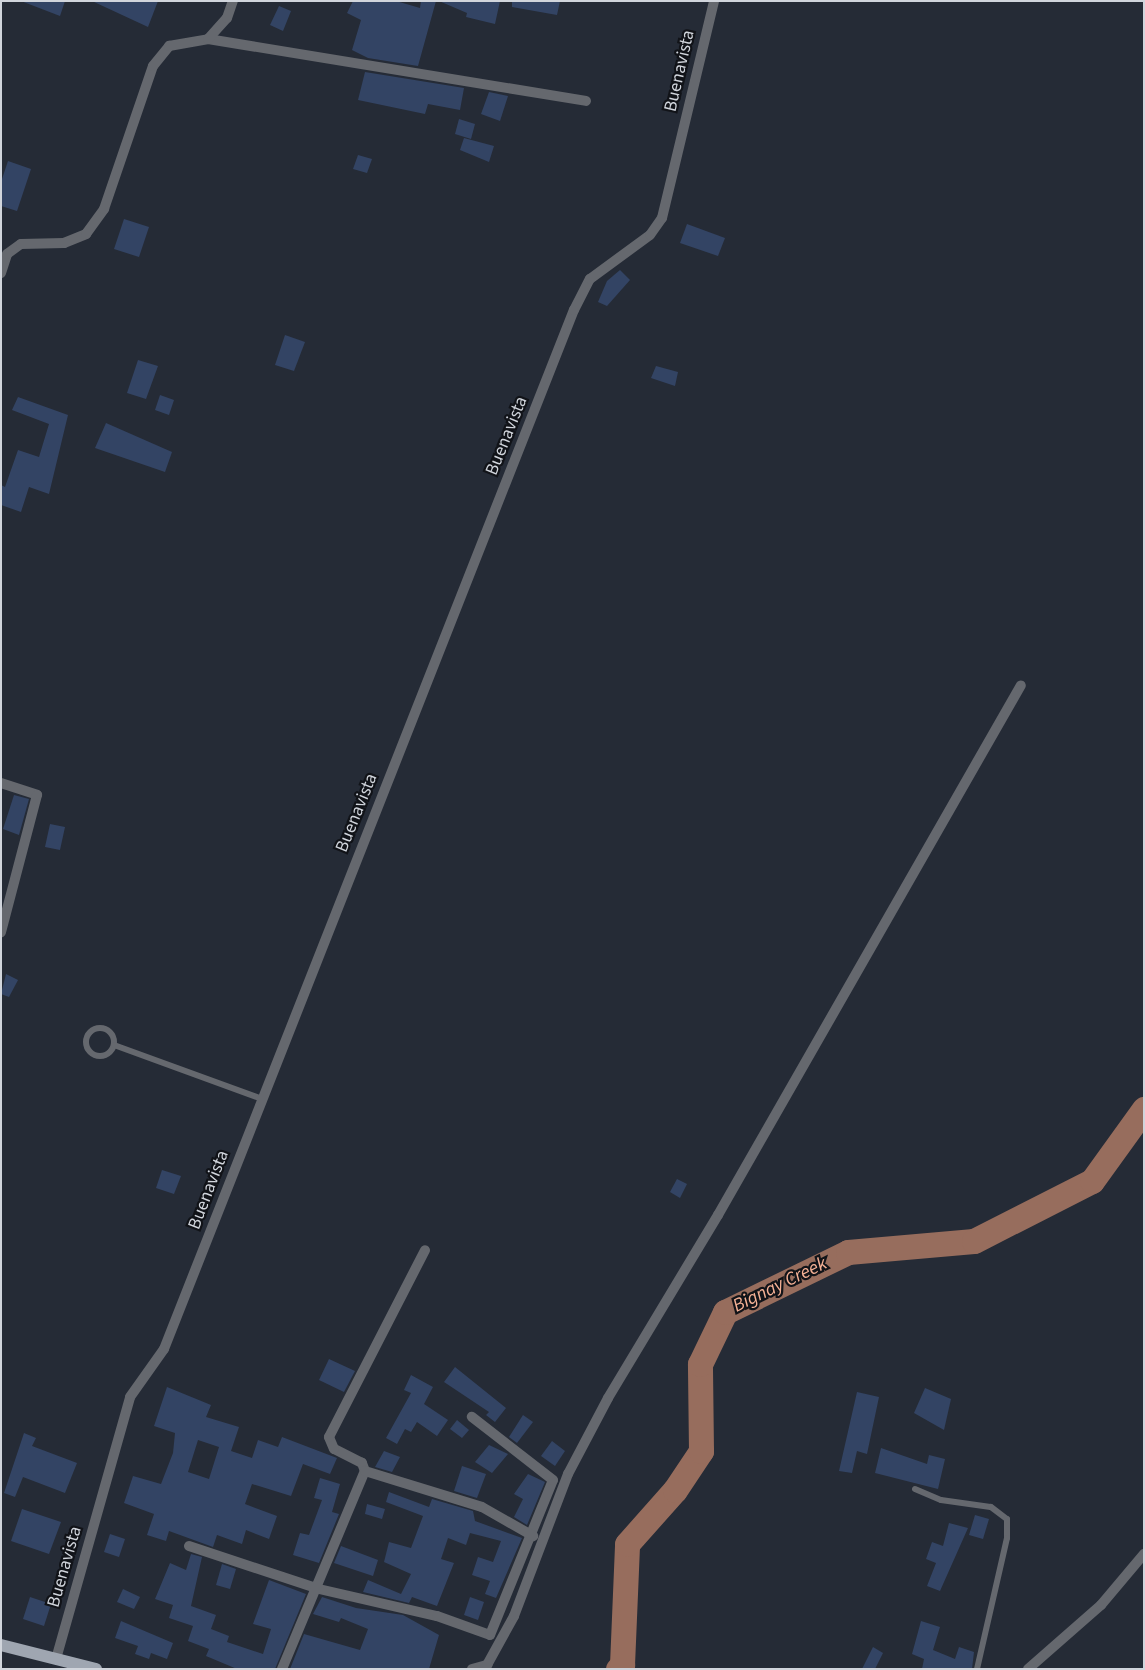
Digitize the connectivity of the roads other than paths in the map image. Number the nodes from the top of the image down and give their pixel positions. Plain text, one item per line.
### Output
1 (233, 1) edge
2 (714, 1) edge
3 (208, 39) junction
4 (586, 101) dead end
5 (1, 273) edge
6 (1021, 685) dead end
7 (1, 783) edge
8 (1, 932) edge
9 (114, 1045) junction
10 (262, 1099) junction
11 (425, 1250) dead end
12 (472, 1417) dead end
13 (365, 1471) junction
14 (915, 1489) dead end
15 (533, 1536) junction
16 (189, 1546) dead end
17 (1144, 1554) edge
18 (319, 1589) junction
19 (1, 1645) edge
20 (54, 1664) edge
21 (96, 1669) edge
22 (282, 1669) edge
23 (472, 1669) edge
24 (978, 1669) edge
25 (1028, 1669) edge

1 - 3 street
2 - 10 street, Buenavista
3 - 4 street
3 - 5 street
6 - 23 street
7 - 8 street
9 - 9 lane
9 - 10 lane
10 - 20 street, Buenavista
11 - 13 street
12 - 15 street
13 - 15 street
13 - 18 street
14 - 24 lane
15 - 18 street
16 - 18 street
17 - 25 street
18 - 22 street
19 - 20 main road
20 - 21 main road

